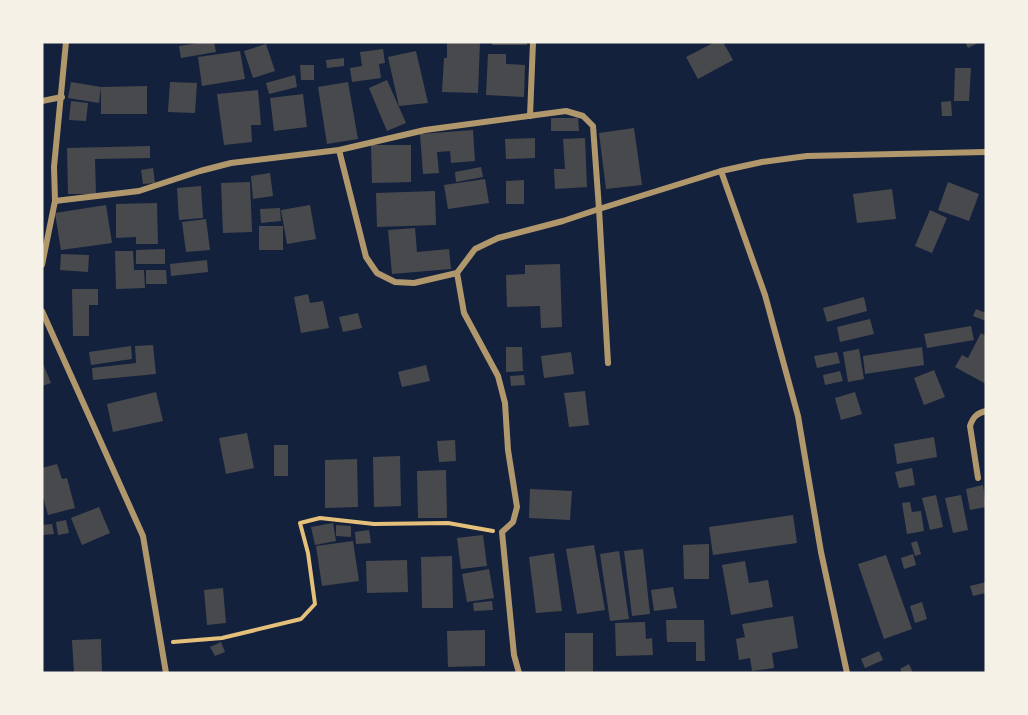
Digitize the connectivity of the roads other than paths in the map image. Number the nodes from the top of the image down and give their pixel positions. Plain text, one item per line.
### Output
1 (66, 42) edge
2 (533, 42) edge
3 (62, 98) junction
4 (42, 101) edge
5 (530, 116) junction
6 (339, 150) junction
7 (986, 152) edge
8 (721, 171) junction
9 (55, 201) junction
10 (599, 208) junction
11 (42, 265) edge
12 (456, 273) junction
13 (42, 311) edge
14 (608, 363) dead end
15 (986, 411) edge
16 (978, 478) dead end
17 (166, 673) edge
18 (519, 673) edge
19 (847, 673) edge

1 - 3 street
2 - 5 street
3 - 4 street
3 - 9 street
5 - 6 street
5 - 10 street
6 - 9 street
6 - 12 street
7 - 8 street
8 - 10 street
8 - 19 street
9 - 11 street
10 - 12 street
10 - 14 street
12 - 18 street
13 - 17 street
15 - 16 street

